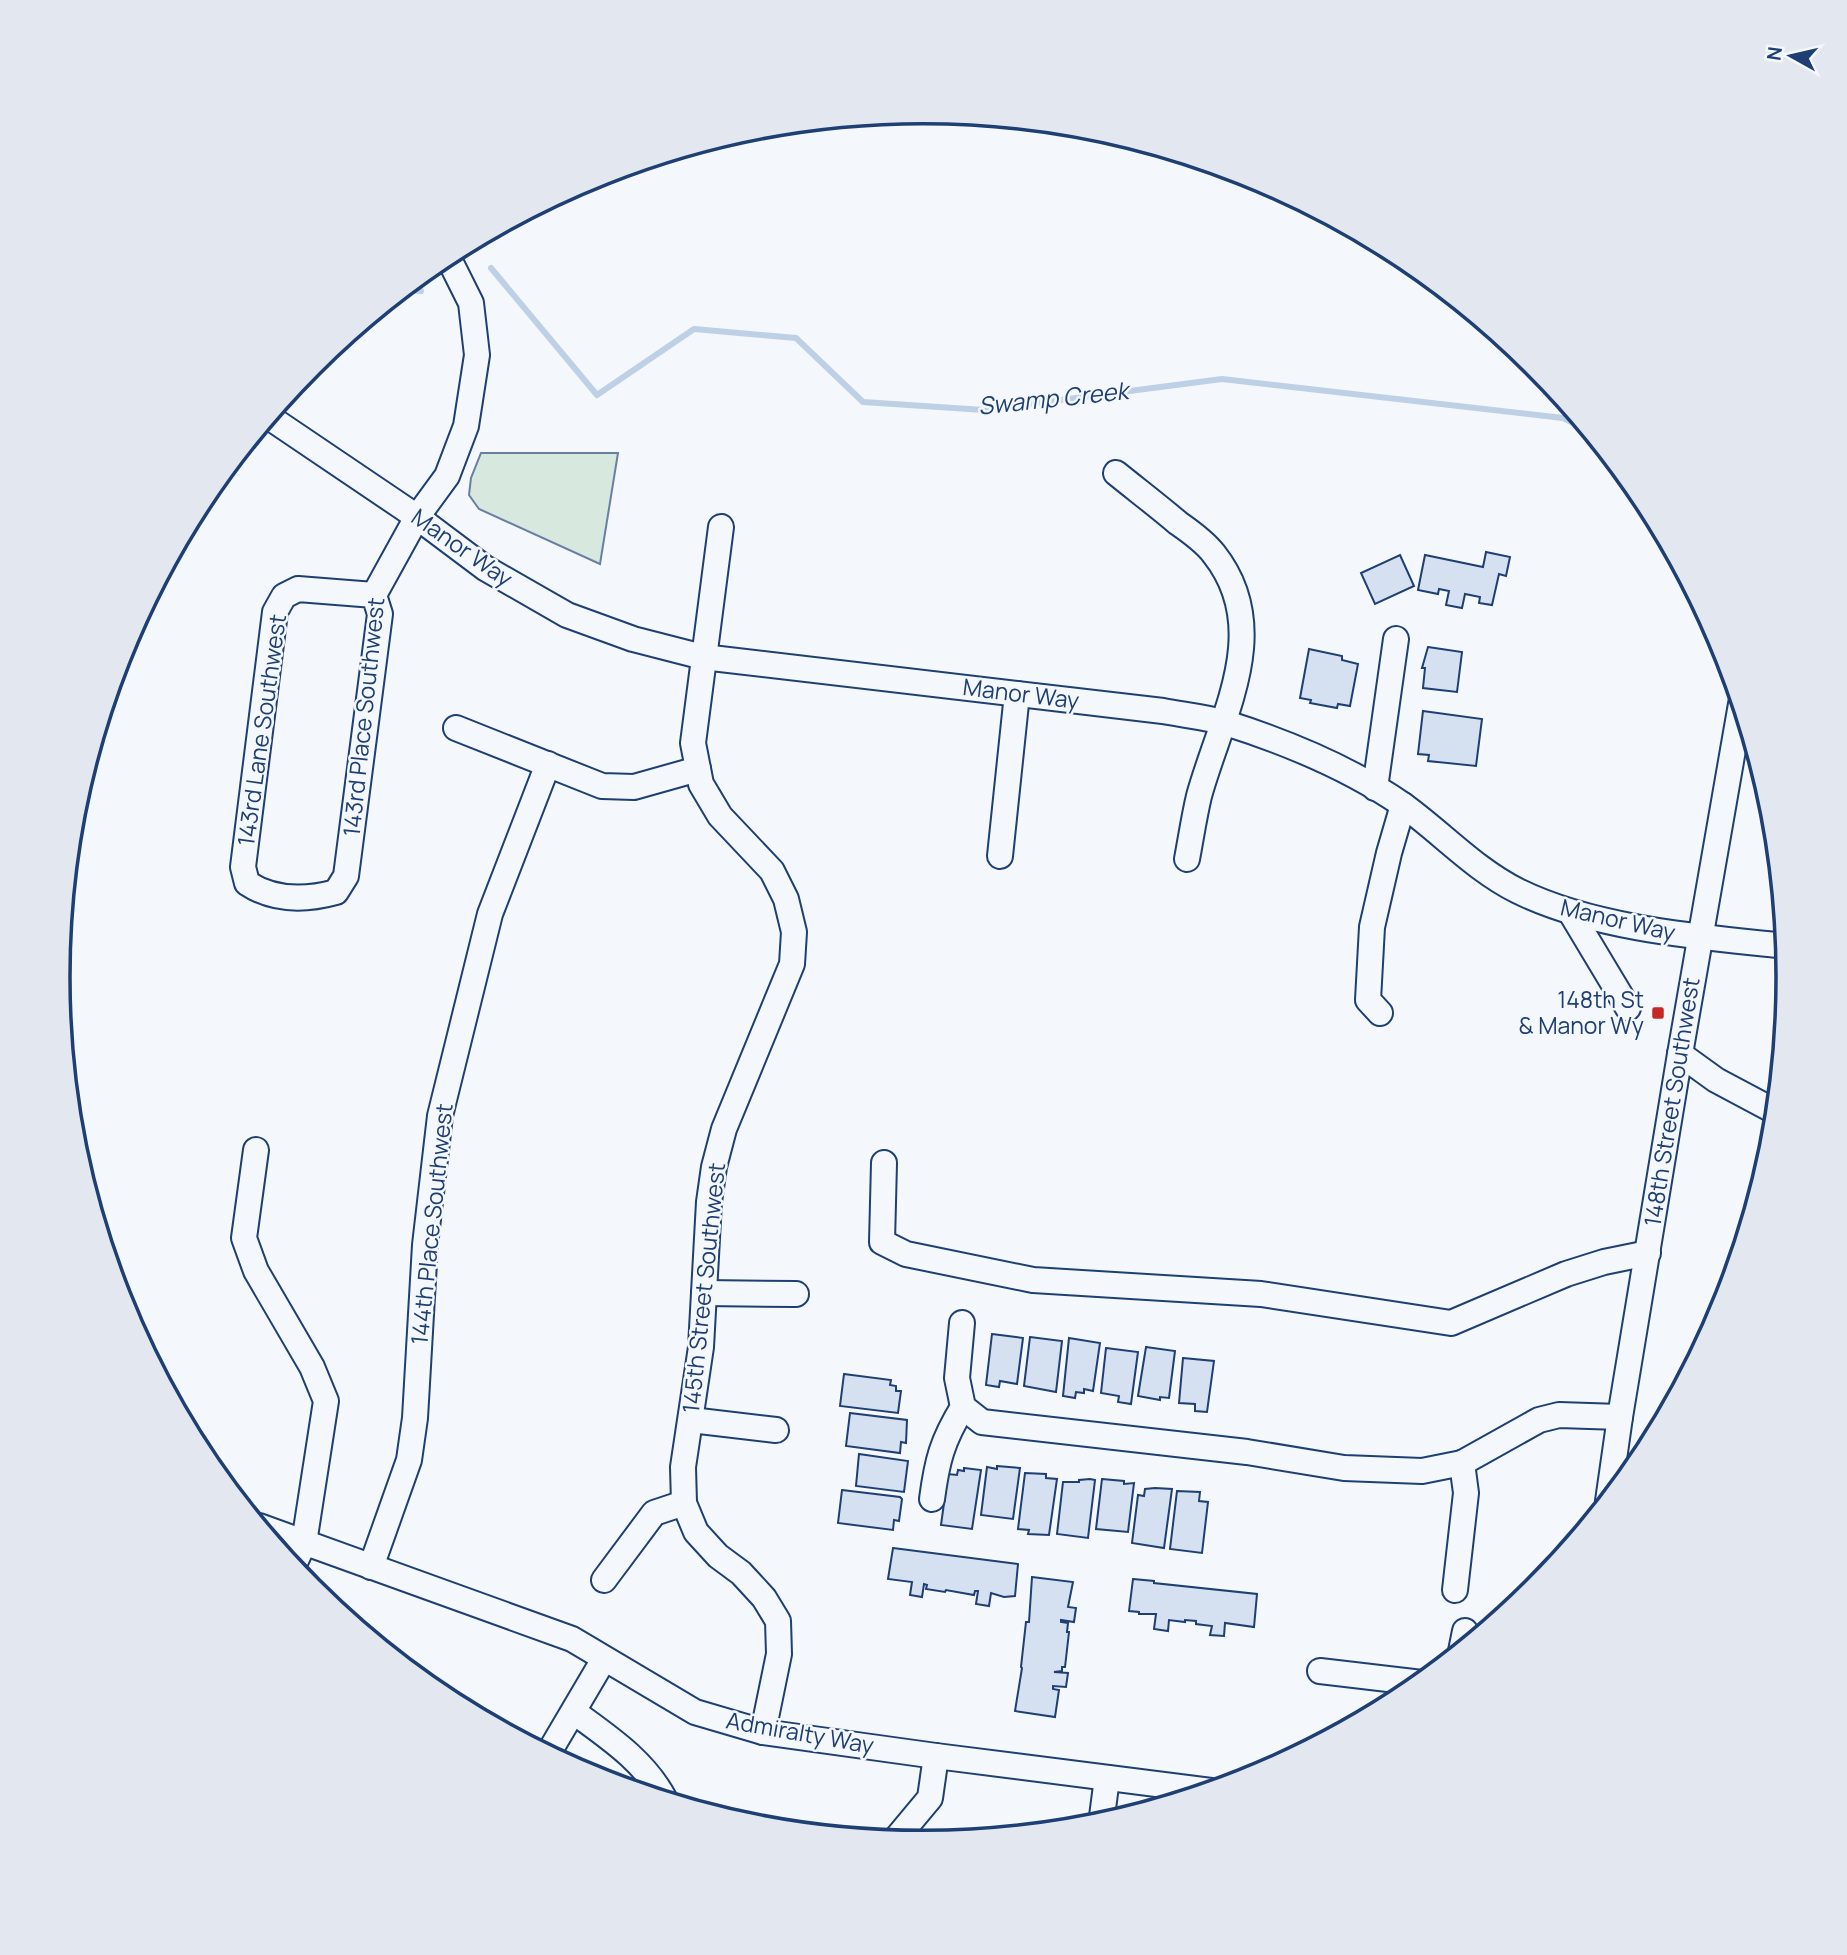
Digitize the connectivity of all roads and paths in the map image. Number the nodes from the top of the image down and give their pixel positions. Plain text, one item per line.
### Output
1 (452, 266) edge
2 (276, 422) edge
3 (1116, 473) dead end
4 (417, 517) junction
5 (721, 527) dead end
6 (374, 595) junction
7 (1396, 639) dead end
8 (703, 657) junction
9 (1017, 694) junction
10 (1738, 722) edge
11 (1224, 723) junction
12 (456, 728) dead end
13 (548, 764) junction
14 (698, 769) junction
15 (1375, 788) junction
16 (1403, 805) junction
17 (1000, 856) dead end
18 (1187, 859) dead end
19 (276, 895) joint
20 (1571, 913) junction
21 (1700, 937) junction
22 (1776, 945) edge
23 (1628, 1008) dead end
24 (1380, 1013) dead end
25 (1680, 1054) junction
26 (1767, 1107) edge
27 (256, 1150) dead end
28 (884, 1163) dead end
29 (1648, 1253) junction
30 (704, 1293) junction
31 (796, 1294) dead end
32 (962, 1323) dead end
33 (963, 1407) junction
34 (1620, 1417) junction
35 (691, 1420) junction
36 (776, 1430) dead end
37 (1462, 1464) junction
38 (1610, 1484) edge
39 (932, 1499) dead end
40 (684, 1503) junction
41 (275, 1532) edge
42 (304, 1543) junction
43 (298, 1557) edge
44 (371, 1567) junction
45 (604, 1580) dead end
46 (1455, 1590) dead end
47 (604, 1658) junction
48 (1320, 1671) dead end
49 (1406, 1681) edge
50 (574, 1712) junction
51 (763, 1732) junction
52 (553, 1746) edge
53 (936, 1756) junction
54 (1107, 1778) junction
55 (1190, 1788) edge
56 (660, 1789) edge
57 (1103, 1812) edge
58 (903, 1830) edge

1 - 4 street, 143rd Place Southwest
2 - 4 street, Manor Way
3 - 11 street
4 - 6 street, 143rd Place Southwest
4 - 8 street, Manor Way
5 - 8 street
6 - 19 street, 143rd Place Southwest
6 - 19 street, 143rd Lane Southwest
7 - 15 street
8 - 9 street, Manor Way
8 - 14 street, 145th Street Southwest
9 - 11 street, Manor Way
9 - 17 street
10 - 21 street, 148th Street Southwest
11 - 15 street, Manor Way
11 - 18 street
12 - 13 street
13 - 14 street
13 - 44 street, 144th Place Southwest
14 - 30 street, 145th Street Southwest
15 - 16 street, Manor Way
16 - 20 street, Manor Way
16 - 24 street
20 - 21 street, Manor Way
20 - 23 street
21 - 22 street, Manor Way
21 - 25 street, 148th Street Southwest
25 - 26 street
25 - 29 street, 148th Street Southwest
27 - 42 street
28 - 29 street
29 - 34 street, 148th Street Southwest
30 - 31 street
30 - 35 street, 145th Street Southwest
32 - 33 street
33 - 37 street
33 - 39 street
34 - 37 street
34 - 38 street, 148th Street Southwest
35 - 36 street
35 - 40 street, 145th Street Southwest
37 - 46 street
40 - 45 street
40 - 51 street, 145th Street Southwest
41 - 42 street, Admiralty Way
42 - 43 street
42 - 44 street, Admiralty Way
44 - 47 street, Admiralty Way
47 - 50 street
47 - 51 street, Admiralty Way
48 - 49 street
50 - 52 street
50 - 56 street
51 - 53 street, Admiralty Way
53 - 54 street, Admiralty Way
53 - 58 street
54 - 55 street, Admiralty Way
54 - 57 street

